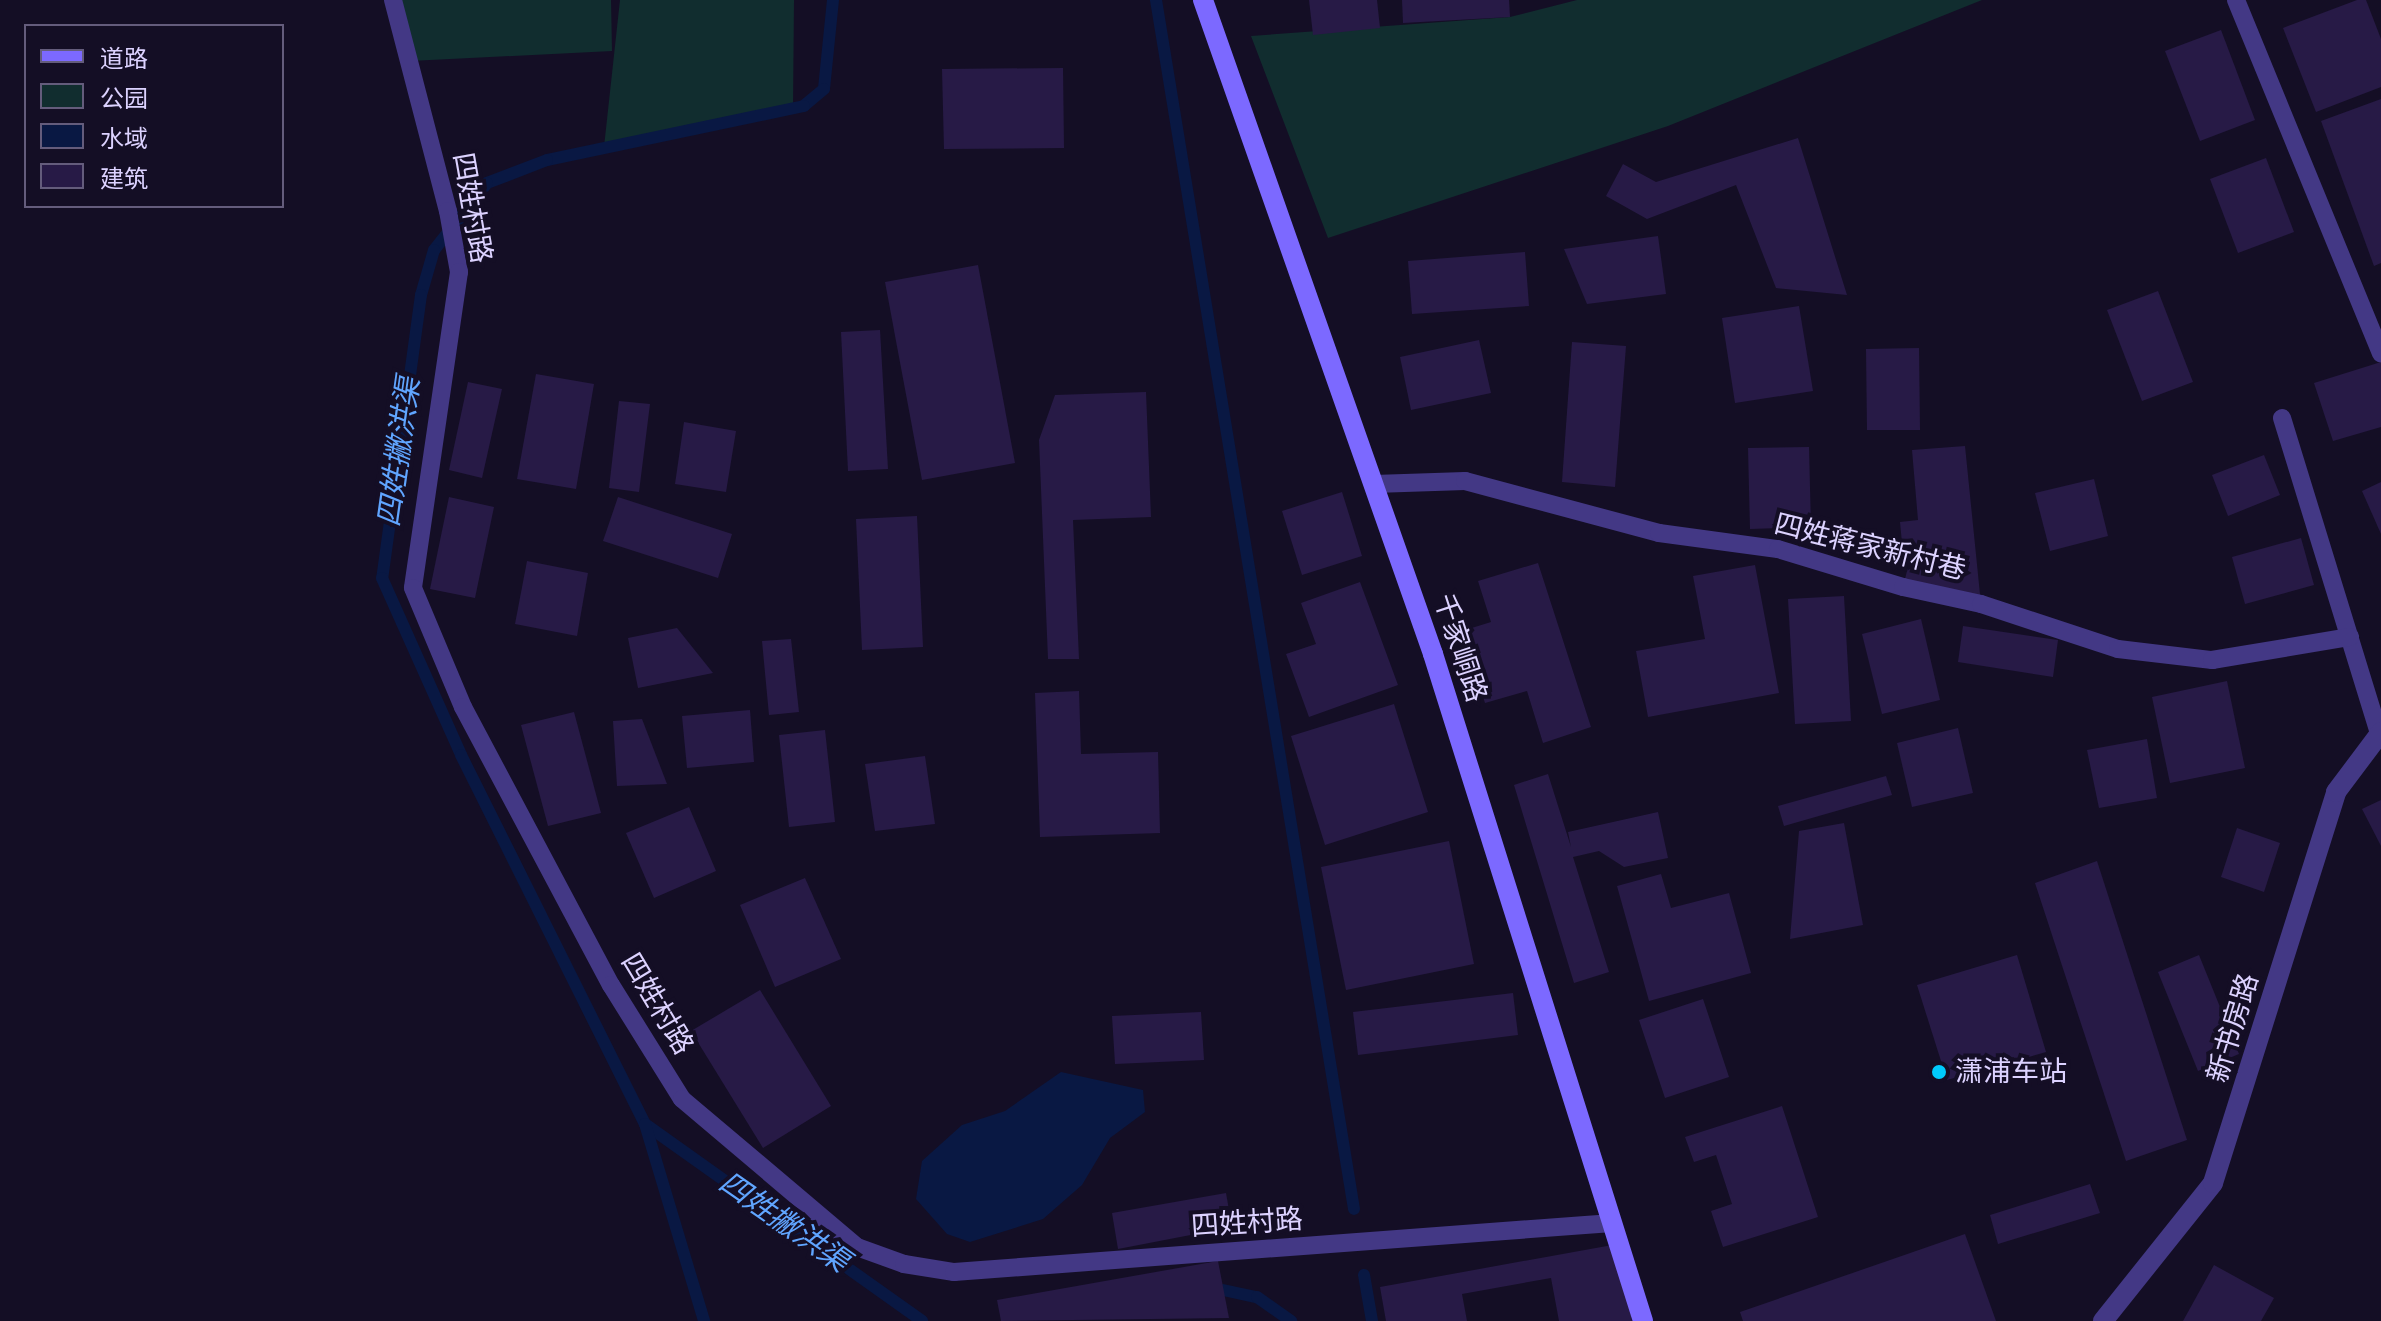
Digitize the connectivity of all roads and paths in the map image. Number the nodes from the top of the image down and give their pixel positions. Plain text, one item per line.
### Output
1 (393, 0) edge
2 (1203, 0) edge
3 (2236, 0) edge
4 (2381, 353) edge
5 (2282, 418) dead end
6 (1374, 484) junction
7 (2350, 637) junction
8 (2380, 732) edge
9 (1612, 1223) junction
10 (1643, 1321) edge
11 (2103, 1321) edge

1 - 9 lane, 四姓村路
2 - 6 main road, 千家峒路
3 - 4 lane
5 - 7 lane
6 - 7 lane, 四姓蒋家新村巷
6 - 9 main road, 千家峒路
7 - 8 lane
8 - 11 street, 新书房路
9 - 10 main road, 千家峒路

